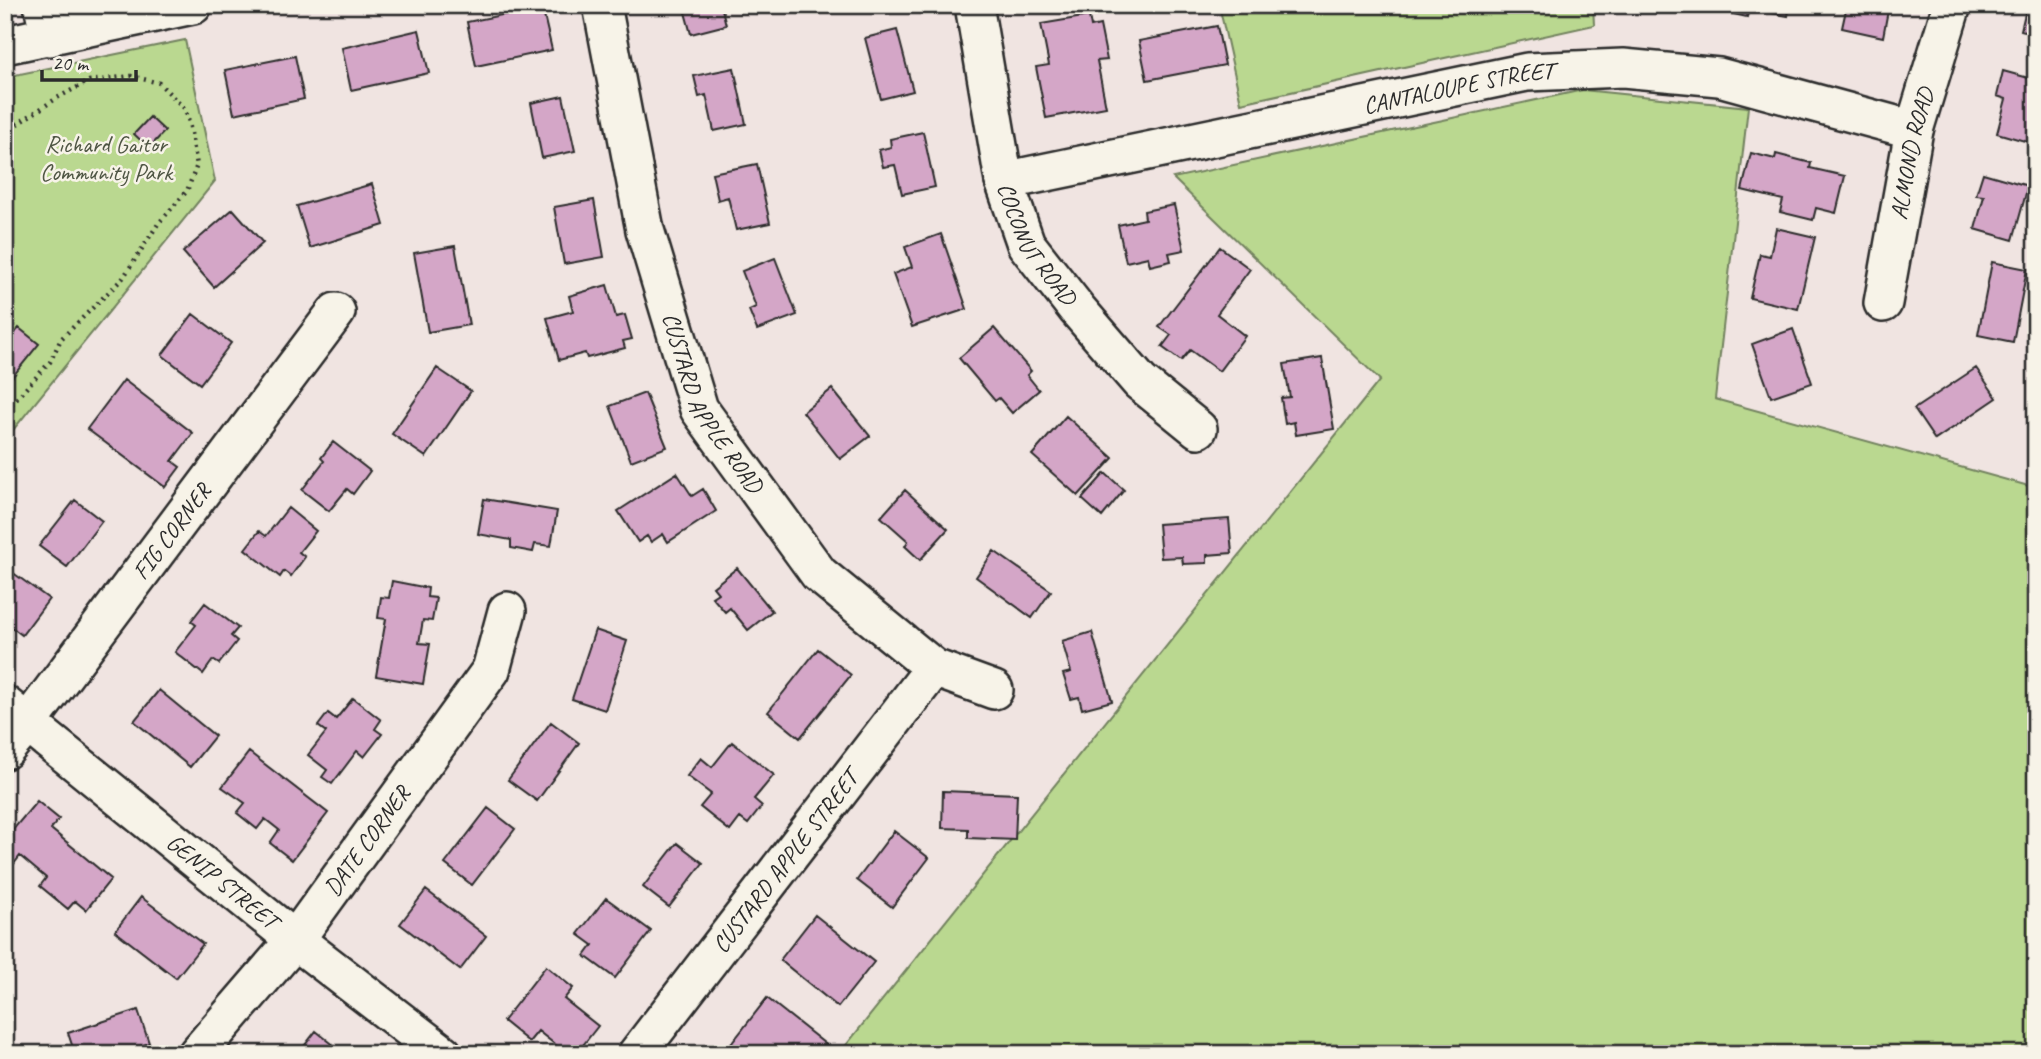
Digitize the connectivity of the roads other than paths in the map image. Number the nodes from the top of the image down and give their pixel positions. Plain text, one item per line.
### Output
1 (193, 5) edge
2 (602, 5) edge
3 (974, 5) edge
4 (1952, 5) edge
5 (47, 21) edge
6 (5, 45) edge
7 (1914, 130) junction
8 (1004, 181) junction
9 (1883, 303) dead end
10 (336, 312) dead end
11 (1198, 429) dead end
12 (506, 611) dead end
13 (934, 668) junction
14 (994, 690) dead end
15 (13, 726) edge
16 (295, 940) junction
17 (197, 1054) edge
18 (443, 1054) edge
19 (637, 1054) edge

1 - 5 street
2 - 13 street, CUSTARD APPLE ROAD
3 - 8 street, COCONUT ROAD
4 - 7 street, ALMOND ROAD
5 - 6 street
7 - 8 street, CANTALOUPE STREET
7 - 9 street, ALMOND ROAD
8 - 11 street, COCONUT ROAD
10 - 15 street, FIG CORNER
12 - 16 street, DATE CORNER
13 - 14 street, CUSTARD APPLE ROAD
13 - 19 street, CUSTARD APPLE STREET
15 - 16 street, GENIP STREET
16 - 17 street, DATE CORNER
16 - 18 street, GENIP STREET

